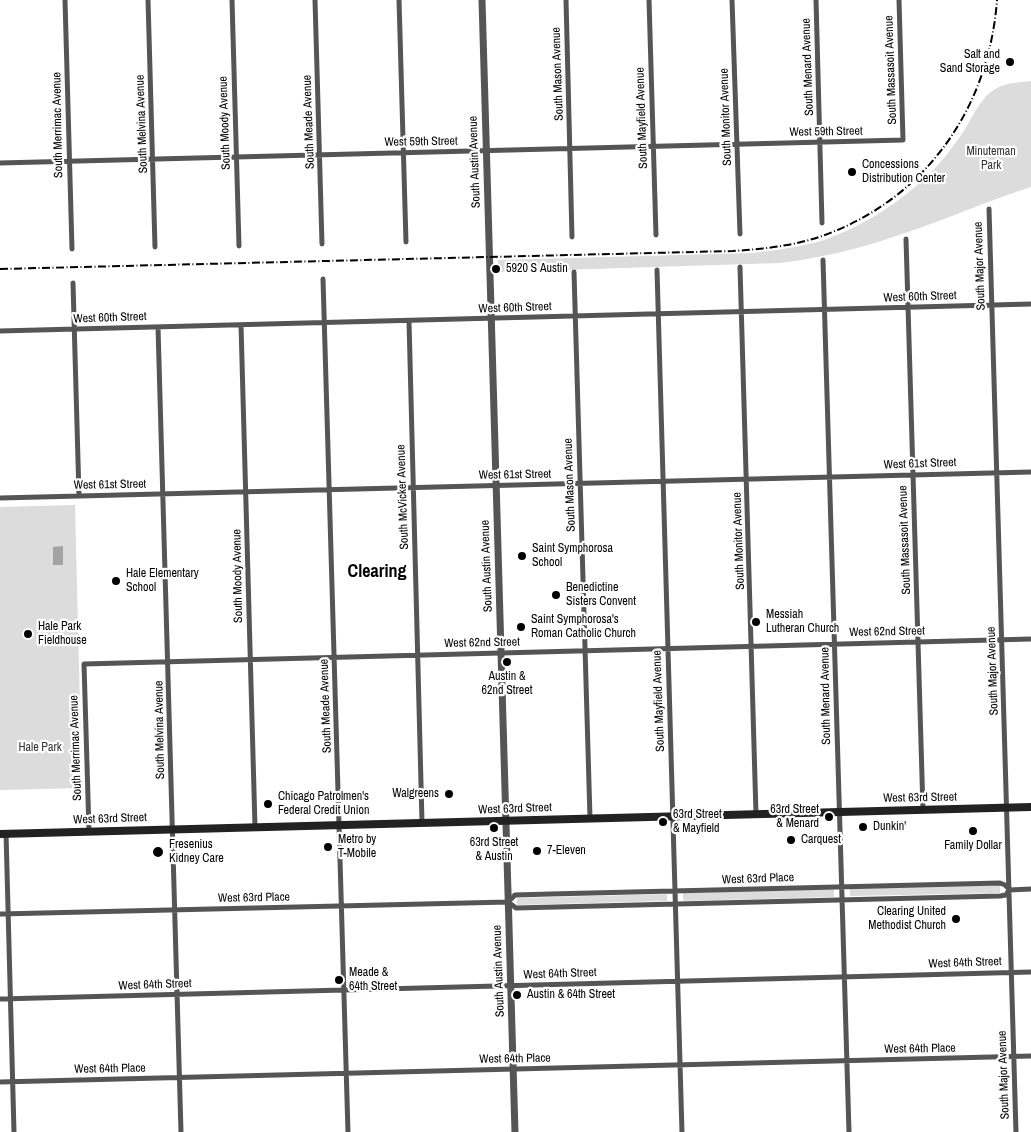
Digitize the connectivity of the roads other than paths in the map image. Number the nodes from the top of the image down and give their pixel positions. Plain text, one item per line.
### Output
1 (65, 0) edge
2 (148, 0) edge
3 (232, 0) edge
4 (316, 0) edge
5 (399, 0) edge
6 (482, 0) edge
7 (566, 0) edge
8 (649, 0) edge
9 (732, 0) edge
10 (816, 0) edge
11 (899, 0) edge
12 (903, 140) joint
13 (820, 142) junction
14 (737, 144) junction
15 (653, 146) junction
16 (570, 148) junction
17 (486, 150) junction
18 (403, 152) junction
19 (320, 155) junction
20 (236, 157) junction
21 (153, 159) junction
22 (70, 161) junction
23 (0, 163) edge
24 (989, 209) dead end
25 (822, 223) dead end
26 (740, 234) dead end
27 (656, 235) dead end
28 (572, 237) dead end
29 (906, 239) dead end
30 (406, 242) dead end
31 (322, 244) dead end
32 (239, 246) dead end
33 (155, 247) dead end
34 (72, 249) dead end
35 (823, 260) dead end
36 (740, 268) dead end
37 (657, 270) dead end
38 (574, 272) dead end
39 (323, 279) dead end
40 (73, 283) dead end
41 (1031, 304) edge
42 (992, 305) junction
43 (908, 307) junction
44 (825, 310) junction
45 (742, 312) junction
46 (658, 314) junction
47 (575, 316) junction
48 (491, 318) junction
49 (408, 321) junction
50 (325, 323) junction
51 (241, 325) junction
52 (158, 327) junction
53 (75, 329) junction
54 (0, 331) edge
55 (996, 472) junction
56 (1031, 472) edge
57 (913, 475) junction
58 (829, 477) junction
59 (747, 479) junction
60 (663, 481) junction
61 (580, 483) junction
62 (496, 486) junction
63 (413, 488) junction
64 (330, 490) junction
65 (246, 493) junction
66 (163, 494) junction
67 (79, 496) junction
68 (0, 498) edge
69 (1002, 639) junction
70 (1031, 639) edge
71 (918, 642) junction
72 (835, 644) junction
73 (751, 646) junction
74 (668, 648) junction
75 (585, 650) junction
76 (501, 652) junction
77 (418, 654) junction
78 (335, 657) junction
79 (250, 659) junction
80 (168, 661) junction
81 (84, 664) joint
82 (1031, 807) edge
83 (1006, 808) junction
84 (923, 810) junction
85 (840, 812) junction
86 (756, 814) junction
87 (672, 816) junction
88 (590, 818) junction
89 (506, 820) junction
90 (422, 822) junction
91 (339, 825) junction
92 (255, 827) junction
93 (172, 829) junction
94 (89, 831) junction
95 (3, 834) edge
96 (842, 887) junction
97 (1031, 889) edge
98 (1009, 890) junction
99 (675, 891) junction
100 (842, 900) junction
101 (508, 902) junction
102 (675, 904) junction
103 (342, 906) junction
104 (174, 910) junction
105 (0, 914) edge
106 (8, 914) junction
107 (1011, 972) junction
108 (1031, 972) edge
109 (844, 976) junction
110 (677, 981) junction
111 (511, 986) junction
112 (344, 990) junction
113 (177, 994) junction
114 (0, 999) edge
115 (10, 999) junction
116 (1014, 1056) junction
117 (1031, 1056) edge
118 (847, 1061) junction
119 (680, 1065) junction
120 (513, 1069) junction
121 (346, 1073) junction
122 (180, 1078) junction
123 (0, 1082) edge
124 (13, 1082) junction
125 (14, 1132) edge
126 (181, 1132) edge
127 (348, 1132) edge
128 (515, 1132) edge
129 (682, 1132) edge
130 (849, 1132) edge
131 (1016, 1132) edge

1 - 22 street, South Merrimac Avenue
2 - 21 street, South Melvina Avenue
3 - 20 street, South Moody Avenue
4 - 19 street, South Meade Avenue
5 - 18 street
6 - 17 street, South Austin Avenue
7 - 16 street, South Mason Avenue
8 - 15 street, South Mayfield Avenue
9 - 14 street, South Monitor Avenue
10 - 13 street, South Menard Avenue
11 - 12 street, South Massasoit Avenue
12 - 13 street, West 59th Street
13 - 14 street, West 59th Street
13 - 25 street, South Menard Avenue
14 - 15 street, West 59th Street
14 - 26 street, South Monitor Avenue
15 - 16 street, West 59th Street
15 - 27 street, South Mayfield Avenue
16 - 17 street, West 59th Street
16 - 28 street, South Mason Avenue
17 - 18 street, West 59th Street
17 - 48 street, South Austin Avenue
18 - 19 street, West 59th Street
18 - 30 street
19 - 20 street, West 59th Street
19 - 31 street, South Meade Avenue
20 - 21 street, West 59th Street
20 - 32 street, South Moody Avenue
21 - 22 street, West 59th Street
21 - 33 street, South Melvina Avenue
22 - 23 street, West 59th Street
22 - 34 street, South Merrimac Avenue
24 - 42 street, South Major Avenue
29 - 43 street, South Massasoit Avenue
35 - 44 street, South Menard Avenue
36 - 45 street, South Monitor Avenue
37 - 46 street, South Mayfield Avenue
38 - 47 street, South Mason Avenue
39 - 50 street, South Meade Avenue
40 - 53 street
41 - 42 street, West 60th Street
42 - 43 street, West 60th Street
42 - 55 street, South Major Avenue
43 - 44 street, West 60th Street
43 - 57 street, South Massasoit Avenue
44 - 45 street, West 60th Street
44 - 58 street, South Menard Avenue
45 - 46 street, West 60th Street
45 - 59 street, South Monitor Avenue
46 - 47 street, West 60th Street
46 - 60 street, South Mayfield Avenue
47 - 48 street, West 60th Street
47 - 61 street, South Mason Avenue
48 - 49 street, West 60th Street
48 - 62 street, South Austin Avenue
49 - 50 street, West 60th Street
49 - 63 street, South McVicker Avenue
50 - 51 street, West 60th Street
50 - 64 street, South Meade Avenue
51 - 52 street, West 60th Street
51 - 65 street, South Moody Avenue
52 - 53 street, West 60th Street
52 - 66 street, South Melvina Avenue
53 - 54 street, West 60th Street
53 - 67 street
55 - 56 street, West 61st Street
55 - 57 street, West 61st Street
55 - 69 street, South Major Avenue
57 - 58 street, West 61st Street
57 - 71 street, South Massasoit Avenue
58 - 59 street, West 61st Street
58 - 72 street, South Menard Avenue
59 - 60 street, West 61st Street
59 - 73 street, South Monitor Avenue
60 - 61 street, West 61st Street
60 - 74 street, South Mayfield Avenue
61 - 62 street, West 61st Street
61 - 75 street, South Mason Avenue
62 - 63 street, West 61st Street
62 - 76 street, South Austin Avenue
63 - 64 street, West 61st Street
63 - 77 street, South McVicker Avenue
64 - 65 street, West 61st Street
64 - 78 street, South Meade Avenue
65 - 66 street, West 61st Street
65 - 79 street, South Moody Avenue
66 - 67 street, West 61st Street
66 - 80 street, South Melvina Avenue
67 - 68 street, West 61st Street
69 - 70 street, West 62nd Street
69 - 71 street, West 62nd Street
69 - 83 street, South Major Avenue
71 - 72 street, West 62nd Street
71 - 84 street, South Massasoit Avenue
72 - 73 street, West 62nd Street
72 - 85 street, South Menard Avenue
73 - 74 street, West 62nd Street
73 - 86 street, South Monitor Avenue
74 - 75 street, West 62nd Street
74 - 87 street, South Mayfield Avenue
75 - 76 street, West 62nd Street
75 - 88 street, South Mason Avenue
76 - 77 street, West 62nd Street
76 - 89 street, South Austin Avenue
77 - 78 street, West 62nd Street
77 - 90 street, South McVicker Avenue
78 - 79 street, West 62nd Street
78 - 91 street, South Meade Avenue
79 - 80 street, West 62nd Street
79 - 92 street, South Moody Avenue
80 - 81 street, West 62nd Street
80 - 93 street, South Melvina Avenue
81 - 94 street, South Merrimac Avenue
82 - 83 main road, West 63rd Street
83 - 84 main road, West 63rd Street
83 - 98 street, South Major Avenue
84 - 85 main road, West 63rd Street
85 - 86 main road, West 63rd Street
85 - 96 street, South Menard Avenue
86 - 87 main road, West 63rd Street
87 - 88 main road, West 63rd Street
87 - 99 street, South Mayfield Avenue
88 - 89 main road, West 63rd Street
89 - 90 main road, West 63rd Street
89 - 101 street, South Austin Avenue
90 - 91 main road, West 63rd Street
91 - 92 main road, West 63rd Street
91 - 103 street, South Meade Avenue
92 - 93 main road, West 63rd Street
93 - 94 main road, West 63rd Street
93 - 104 street, South Melvina Avenue
94 - 95 main road, West 63rd Street
95 - 106 street
96 - 98 street, West 63rd Place
96 - 99 street, West 63rd Place
96 - 100 street, South Menard Avenue
97 - 98 street, West 63rd Place
98 - 100 street, West 63rd Place
98 - 107 street, South Major Avenue
99 - 101 street, West 63rd Place
99 - 102 street, South Mayfield Avenue
100 - 102 street, West 63rd Place
100 - 109 street, South Menard Avenue
101 - 102 street, West 63rd Place
101 - 103 street, West 63rd Place
101 - 111 street, South Austin Avenue
102 - 110 street, South Mayfield Avenue
103 - 104 street, West 63rd Place
103 - 112 street, South Meade Avenue
104 - 106 street, West 63rd Place
104 - 113 street, South Melvina Avenue
105 - 106 street, West 63rd Place
106 - 115 street
107 - 108 street, West 64th Street
107 - 109 street, West 64th Street
107 - 116 street, South Major Avenue
109 - 110 street, West 64th Street
109 - 118 street, South Menard Avenue
110 - 111 street, West 64th Street
110 - 119 street, South Mayfield Avenue
111 - 112 street, West 64th Street
111 - 120 street, South Austin Avenue
112 - 113 street, West 64th Street
112 - 121 street, South Meade Avenue
113 - 115 street, West 64th Street
113 - 122 street, South Melvina Avenue
114 - 115 street, West 64th Street
115 - 124 street
116 - 117 street, West 64th Place
116 - 118 street, West 64th Place
116 - 131 street, South Major Avenue
118 - 119 street, West 64th Place
118 - 130 street, South Menard Avenue
119 - 120 street, West 64th Place
119 - 129 street, South Mayfield Avenue
120 - 121 street, West 64th Place
120 - 128 street, South Austin Avenue
121 - 122 street, West 64th Place
121 - 127 street, South Meade Avenue
122 - 124 street, West 64th Place
122 - 126 street, South Melvina Avenue
123 - 124 street, West 64th Place
124 - 125 street

